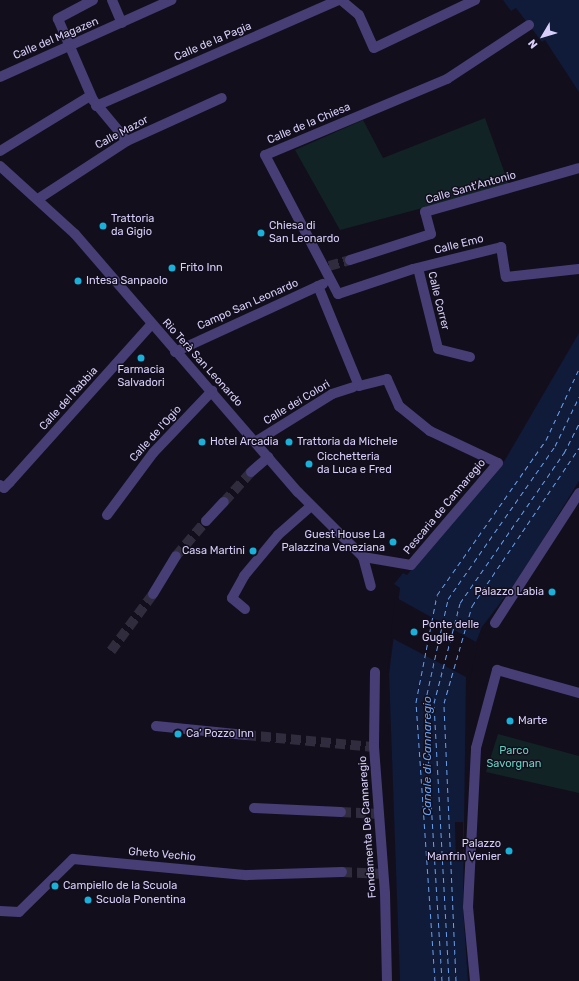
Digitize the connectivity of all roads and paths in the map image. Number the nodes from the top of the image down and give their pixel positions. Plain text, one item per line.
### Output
1 (93, 0) edge
2 (112, 0) edge
3 (170, 0) edge
4 (340, 0) edge
5 (475, 0) edge
6 (122, 23) junction
7 (529, 25) dead end
8 (70, 47) junction
9 (0, 77) edge
10 (90, 96) junction
11 (222, 98) dead end
12 (96, 106) junction
13 (127, 141) junction
14 (0, 151) edge
15 (0, 166) edge
16 (579, 168) edge
17 (38, 199) junction
18 (350, 260) tunnel mouth
19 (418, 268) junction
20 (579, 269) edge
21 (331, 281) junction
22 (318, 286) junction
23 (151, 325) junction
24 (175, 352) junction
25 (470, 357) dead end
26 (353, 387) dead end
27 (212, 391) junction
28 (256, 442) junction
29 (268, 457) junction
30 (251, 472) tunnel mouth
31 (2, 487) edge
32 (579, 493) edge
33 (224, 502) tunnel mouth
34 (311, 506) junction
35 (107, 515) dead end
36 (206, 522) tunnel mouth
37 (176, 556) tunnel mouth
38 (363, 557) junction
39 (371, 586) dead end
40 (153, 594) tunnel mouth
41 (245, 609) dead end
42 (495, 623) dead end
43 (375, 672) dead end
44 (579, 693) edge
45 (156, 726) dead end
46 (246, 735) tunnel mouth
47 (254, 808) dead end
48 (340, 812) tunnel mouth
49 (342, 872) tunnel mouth
50 (0, 911) edge
51 (388, 981) edge
52 (475, 981) edge

1 - 8 street
2 - 6 street
3 - 6 street, Calle del Magazen
4 - 5 street
4 - 12 street, Calle de la Pagia
6 - 8 street, Calle del Magazen
7 - 21 street, Calle de la Chiesa
8 - 9 street, Calle del Magazen
8 - 10 street
10 - 12 street
10 - 14 street
11 - 13 street, Calle Mazor
12 - 13 street
13 - 17 street, Calle Mazor
15 - 17 street, Rio Terà San Leonardo
16 - 18 street, Calle Sant'Antonio
17 - 23 street, Rio Terà San Leonardo
19 - 20 street, Calle Emo
19 - 21 street, Calle Emo
19 - 25 street, Calle Correr
21 - 22 street, Campo San Leonardo
22 - 24 street, Campo San Leonardo
22 - 38 street, Pescaria de Cannaregio
23 - 24 street, Rio Terà San Leonardo
23 - 31 street, Calle del Rabbia
24 - 27 street, Rio Terà San Leonardo
26 - 28 street, Calle dei Colori
27 - 28 street, Rio Terà San Leonardo
27 - 35 street, Calle de l'Ogio
28 - 29 street, Rio Terà San Leonardo
29 - 30 street
29 - 34 street, Rio Terà San Leonardo
32 - 42 street
33 - 36 street
34 - 38 street, Rio Terà San Leonardo
34 - 41 street
37 - 40 street
38 - 39 street
43 - 51 street, Fondamenta De Cannaregio
44 - 52 street
45 - 46 street
47 - 48 street
49 - 50 street, Gheto Vechio

